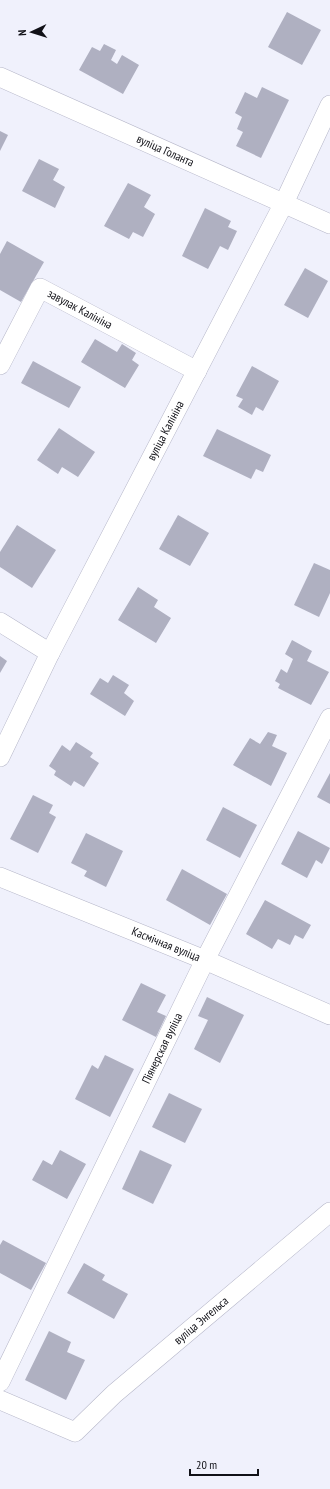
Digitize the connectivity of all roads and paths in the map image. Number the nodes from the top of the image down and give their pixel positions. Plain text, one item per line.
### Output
1 (0, 77) edge
2 (330, 105) edge
3 (284, 203) junction
4 (330, 224) edge
5 (0, 365) edge
6 (197, 371) junction
7 (0, 622) edge
8 (50, 653) junction
9 (330, 718) edge
10 (0, 757) edge
11 (0, 877) edge
12 (205, 960) junction
13 (330, 1015) edge
14 (330, 1212) edge
15 (0, 1382) edge
16 (0, 1400) edge

1 - 3 street, вуліца Голанта
2 - 3 street, вуліца Калініна
3 - 4 street, вуліца Голанта
3 - 6 street, вуліца Калініна
5 - 6 street, завулак Калініна
6 - 8 street, вуліца Калініна
7 - 8 street
8 - 10 street, вуліца Калініна
9 - 12 street, Піянерская вуліца
11 - 12 street, Касмічная вуліца
12 - 13 street, Касмічная вуліца
12 - 15 street, Піянерская вуліца
14 - 16 street, вуліца Энгельса

